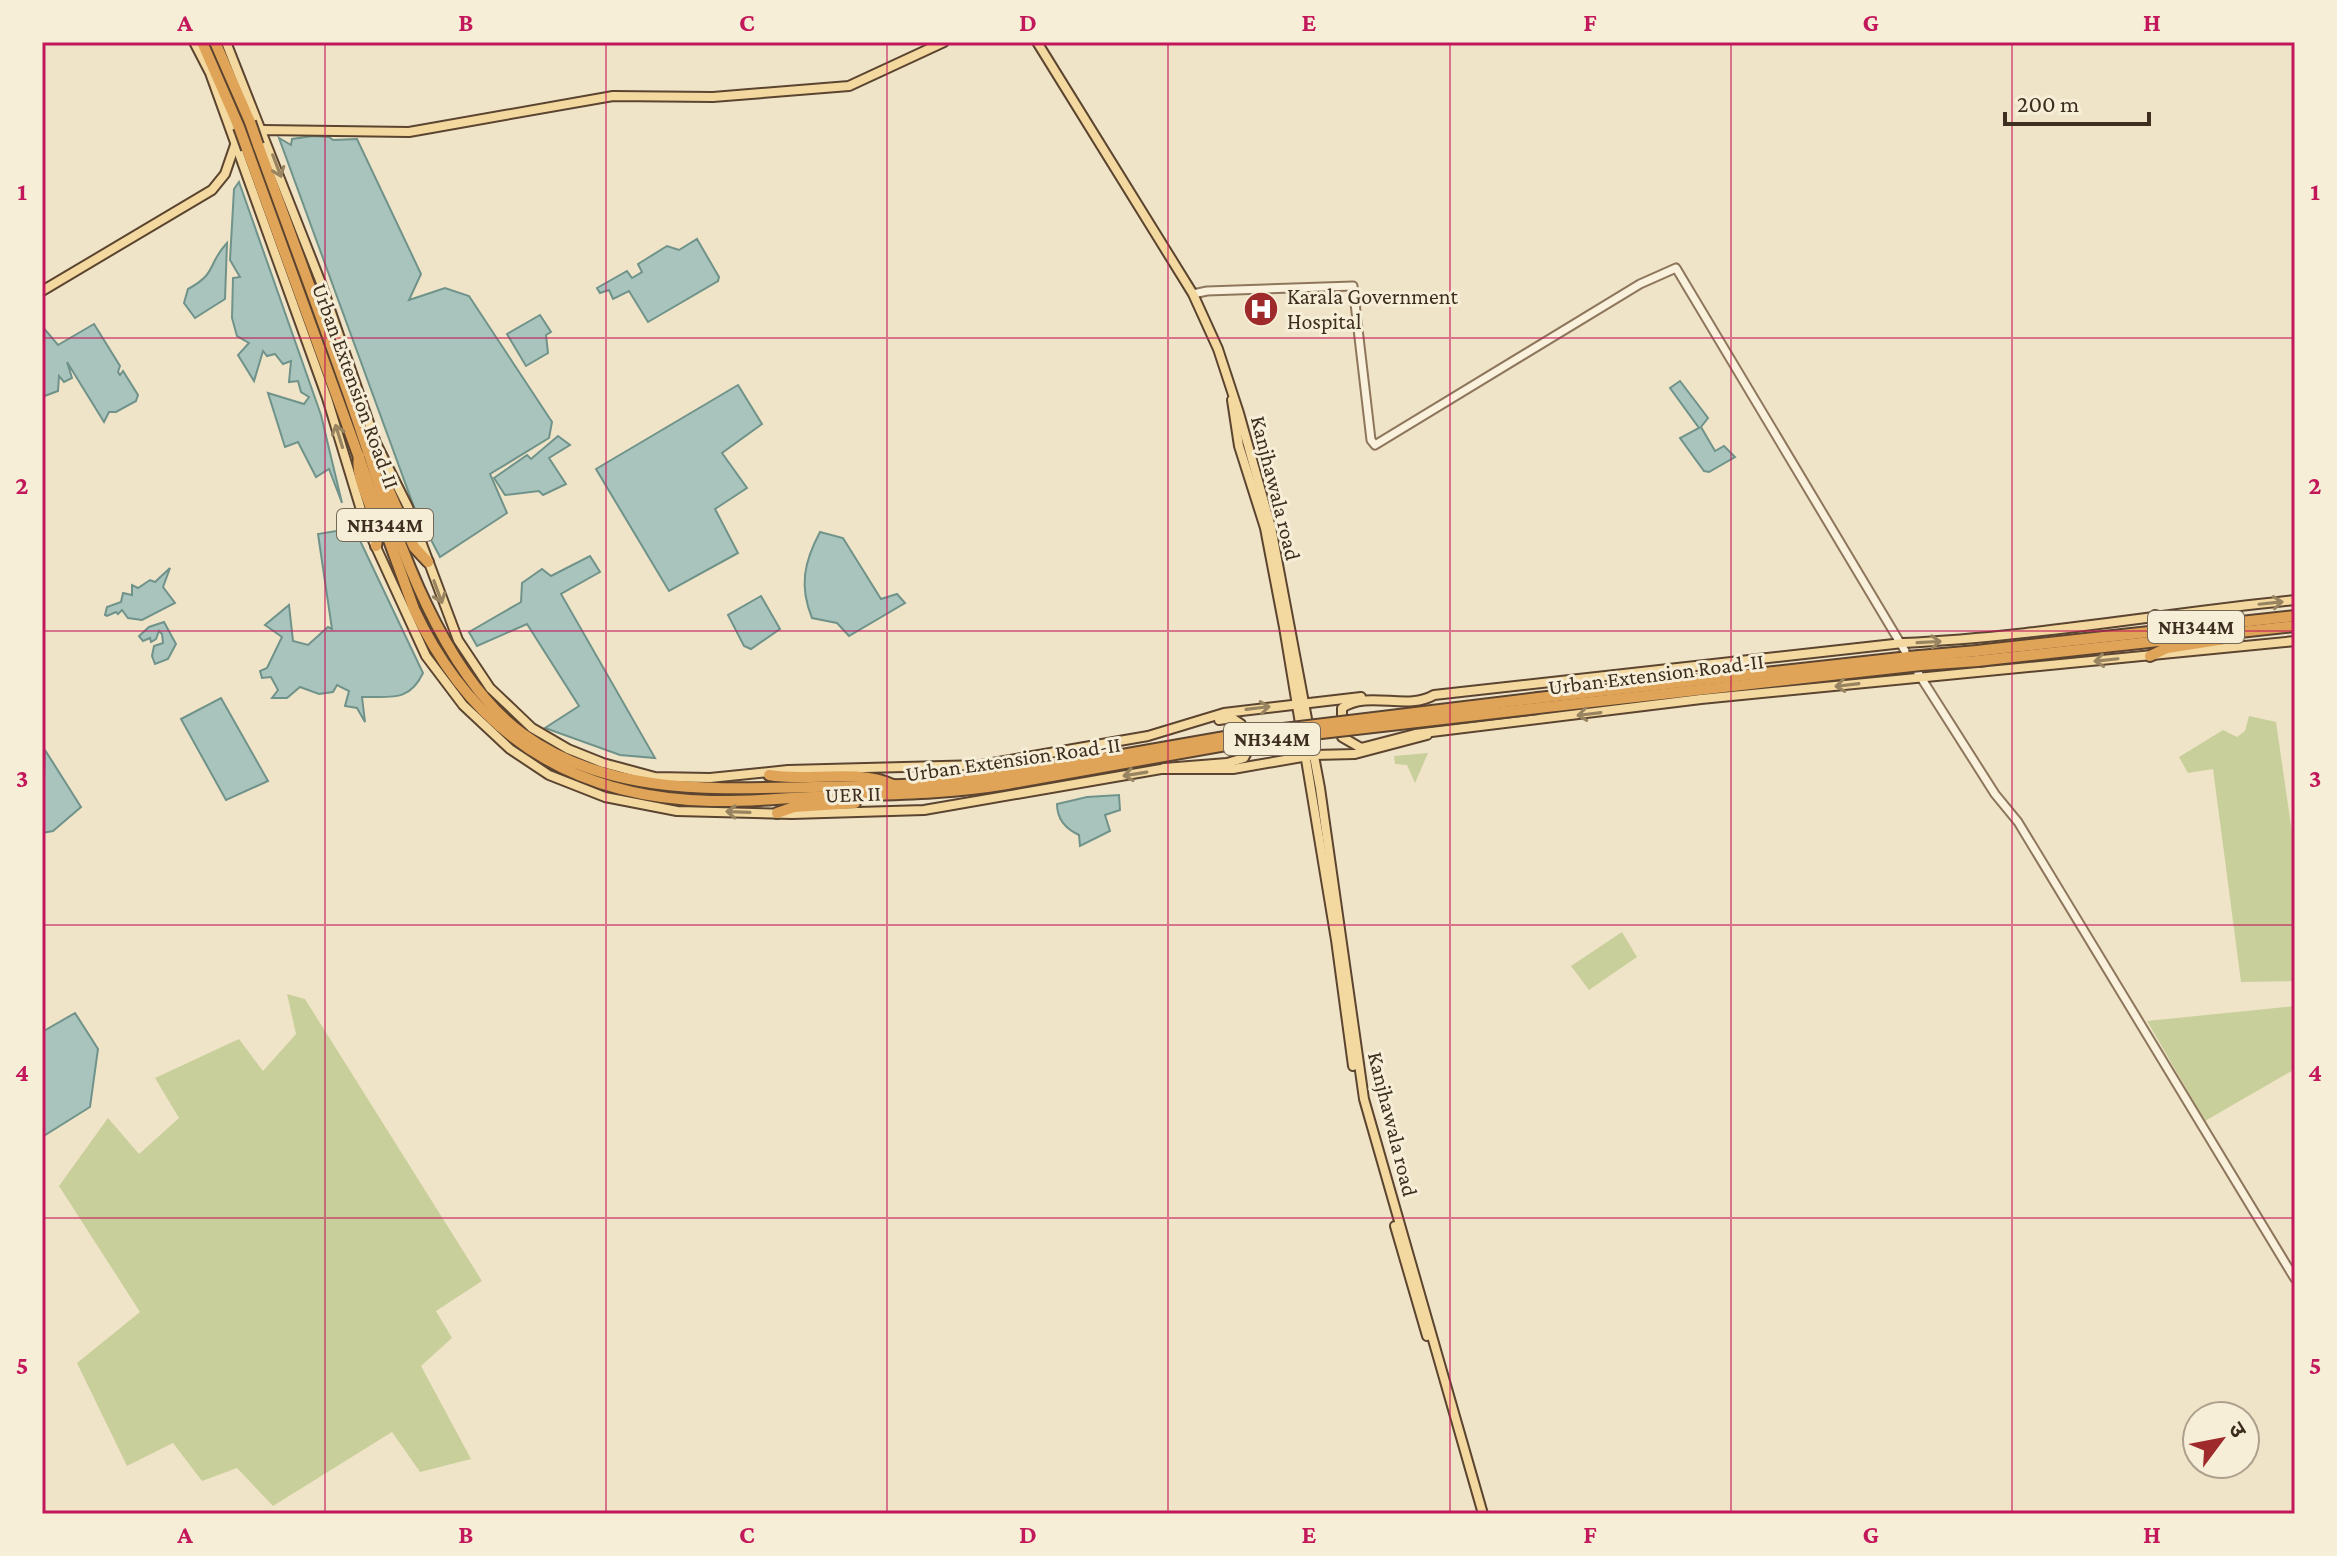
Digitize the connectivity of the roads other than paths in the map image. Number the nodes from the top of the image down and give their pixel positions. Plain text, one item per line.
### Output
1 (194, 42) edge
2 (202, 42) edge
3 (215, 42) edge
4 (226, 42) edge
5 (944, 42) edge
6 (1037, 42) edge
7 (244, 125) junction
8 (263, 130) junction
9 (235, 144) junction
10 (253, 147) junction
11 (42, 291) edge
12 (1193, 294) junction
13 (359, 454) junction
14 (377, 474) junction
15 (376, 546) junction
16 (428, 562) junction
17 (2295, 600) edge
18 (2155, 616) junction
19 (2295, 616) edge
20 (2246, 626) junction
21 (2295, 626) edge
22 (2295, 641) edge
23 (1903, 643) junction
24 (1981, 652) junction
25 (2150, 656) junction
26 (1916, 664) junction
27 (1983, 672) junction
28 (1434, 695) junction
29 (1301, 705) junction
30 (1432, 733) junction
31 (1148, 736) junction
32 (1310, 756) junction
33 (1161, 769) junction
34 (769, 775) junction
35 (652, 787) junction
36 (895, 791) junction
37 (777, 813) junction
38 (2295, 1279) edge
39 (1480, 1514) edge

1 - 9 main road, UER II
2 - 7 highway, Urban Extension Road-II / NH344M
3 - 7 highway, Urban Extension Road-II / NH344M
4 - 8 main road, UER II
5 - 8 main road
6 - 12 main road, Kanjhawala road
7 - 10 highway, Urban Extension Road-II / NH344M, bridge
8 - 9 main road
8 -> 16 main road, UER II
9 - 11 main road
15 -> 9 main road, UER II
10 - 13 highway, Urban Extension Road-II / NH344M
10 - 14 highway, Urban Extension Road-II / NH344M
12 - 23 street
12 - 29 main road, Kanjhawala road
13 - 15 highway
13 - 35 highway, Urban Extension Road-II / NH344M
14 - 16 highway
14 - 35 highway, Urban Extension Road-II / NH344M
37 -> 15 main road, UER II
16 -> 35 main road, UER II
18 -> 17 main road
18 - 20 highway
18 - 24 main road
19 - 20 highway, Urban Extension Road-II / NH344M
20 - 21 highway, Urban Extension Road-II / NH344M
20 - 24 highway, Urban Extension Road-II / NH344M
20 - 25 highway
22 - 25 main road
23 -> 24 main road
23 - 26 street
23 - 28 main road
24 - 26 highway, Urban Extension Road-II / NH344M
24 - 27 main road
25 -> 27 main road
26 - 27 main road
26 -> 30 main road
26 - 36 highway, Urban Extension Road-II / NH344M, bridge
26 - 38 street
28 - 29 main road, UER II
28 - 30 main road
31 -> 29 main road, UER II
29 - 32 main road, Kanjhawala road
30 - 32 main road, UER II
31 - 33 main road
31 - 34 main road, UER II
32 - 33 main road, UER II
32 - 39 main road, Kanjhawala road
33 -> 37 main road, UER II
34 - 35 main road, UER II
34 - 36 highway
35 - 36 highway, Urban Extension Road-II / NH344M
36 - 37 highway

